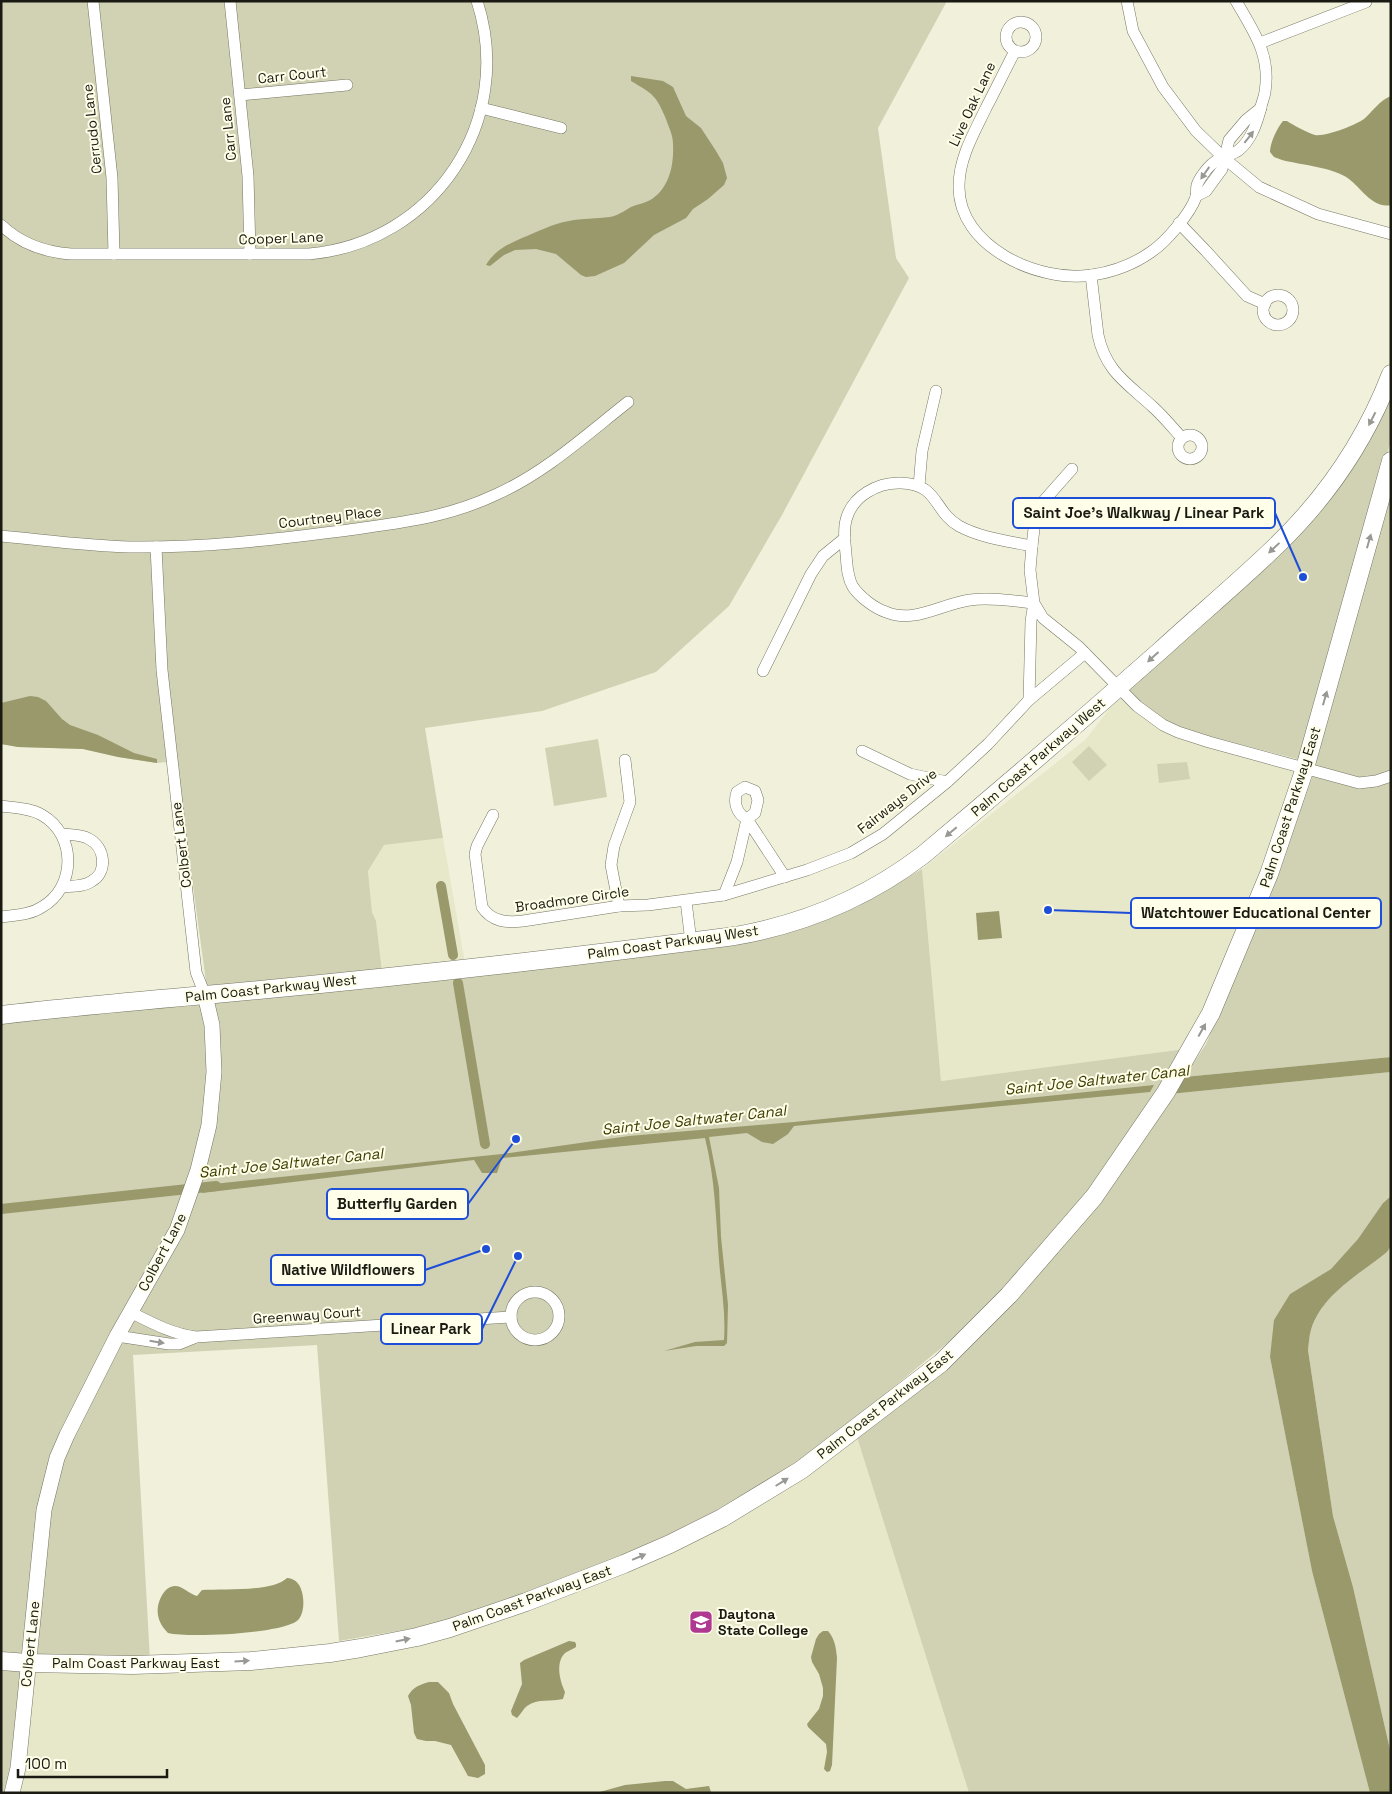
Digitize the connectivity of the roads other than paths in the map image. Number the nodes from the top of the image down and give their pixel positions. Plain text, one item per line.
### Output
1 (93, 1) edge
2 (230, 1) edge
3 (477, 1) edge
4 (1127, 1) edge
5 (1236, 1) edge
6 (1366, 2) edge
7 (1260, 43) junction
8 (1015, 51) dead end
9 (347, 85) dead end
10 (240, 95) junction
11 (481, 108) junction
12 (561, 128) dead end
13 (1224, 158) junction
14 (1, 224) edge
15 (1179, 224) junction
16 (1391, 234) edge
17 (114, 254) junction
18 (250, 254) junction
19 (1091, 276) junction
20 (1265, 304) dead end
21 (1391, 374) edge
22 (936, 390) dead end
23 (628, 402) dead end
24 (1182, 438) dead end
25 (1391, 462) edge
26 (1072, 469) dead end
27 (919, 486) junction
28 (1, 536) edge
29 (845, 538) junction
30 (1032, 546) junction
31 (156, 547) junction
32 (1034, 603) junction
33 (1086, 653) junction
34 (763, 672) dead end
35 (1118, 688) junction
36 (1029, 700) junction
37 (862, 751) dead end
38 (625, 760) dead end
39 (1305, 768) junction
40 (1391, 776) edge
41 (947, 782) junction
42 (1, 806) edge
43 (493, 815) dead end
44 (62, 834) junction
45 (785, 877) junction
46 (62, 887) junction
47 (724, 895) junction
48 (686, 901) junction
49 (648, 905) joint
50 (619, 906) junction
51 (1, 917) edge
52 (692, 942) junction
53 (205, 995) junction
54 (1, 1015) edge
55 (130, 1312) junction
56 (511, 1317) junction
57 (117, 1336) junction
58 (196, 1338) junction
59 (1, 1661) edge
60 (28, 1663) junction
61 (12, 1793) edge

1 - 17 street, Cerrudo Lane
2 - 10 street, Carr Lane
3 - 11 street, Cooper Lane
4 - 13 street
5 - 7 street, Live Oak Lane
6 - 7 street
7 - 13 street, Live Oak Lane
8 - 19 street, Live Oak Lane
9 - 10 street, Carr Court
10 - 18 street, Carr Lane
11 - 12 street
11 - 18 street, Cooper Lane
13 - 15 street, Live Oak Lane
13 - 16 street
14 - 17 street, Cooper Lane
15 - 19 street, Live Oak Lane
15 - 20 street
17 - 18 street, Cooper Lane
19 - 24 street
21 -> 35 main road, Palm Coast Parkway West
22 - 27 street
23 - 31 street, Courtney Place
39 -> 25 main road, Palm Coast Parkway East
26 - 30 street
27 - 29 street
27 - 30 street
28 - 31 street, Courtney Place
29 - 32 street
29 - 34 street
30 - 32 street
31 - 53 street, Colbert Lane
32 - 33 street
32 - 36 street
33 - 35 street
33 - 36 street, Fairways Drive
35 - 39 street
35 -> 52 main road, Palm Coast Parkway West
36 - 41 street, Fairways Drive
37 - 41 street
38 - 50 street
39 - 40 street
60 -> 39 main road, Palm Coast Parkway East
41 - 45 street, Fairways Drive
42 - 44 street
43 - 50 street, Broadmore Circle
44 - 46 street
44 - 46 street
45 - 47 street, Fairways Drive
45 - 47 street
46 - 51 street
47 - 48 street, Fairways Drive
48 - 49 street, Fairways Drive
48 - 52 street
49 - 50 street, Broadmore Circle
52 - 53 main road, Palm Coast Parkway West
53 - 54 main road, Palm Coast Parkway West
53 - 55 street, Colbert Lane
55 - 57 street, Colbert Lane
55 - 58 street
56 - 56 street
56 - 58 street, Greenway Court
57 -> 58 street
57 - 60 street, Colbert Lane
59 - 60 main road, Palm Coast Parkway East
60 - 61 street, Colbert Lane

